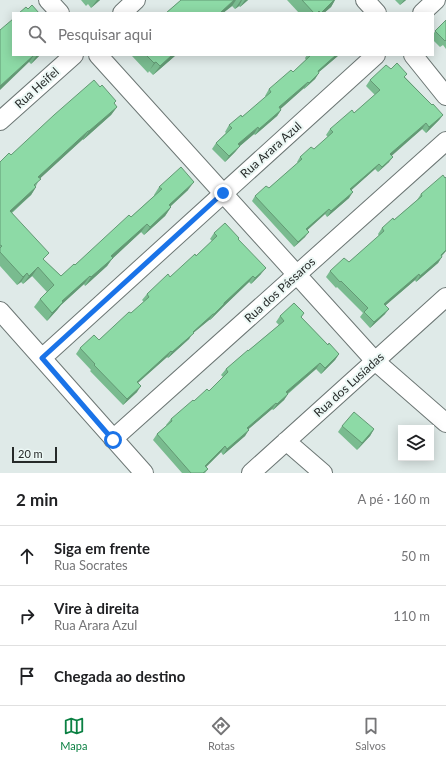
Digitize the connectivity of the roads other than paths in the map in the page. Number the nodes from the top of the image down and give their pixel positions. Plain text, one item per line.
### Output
1 (48, 0) edge
2 (136, 0) edge
3 (365, 0) edge
4 (436, 0) edge
5 (59, 12) edge
6 (123, 12) edge
7 (376, 12) edge
8 (423, 12) edge
9 (73, 56) edge
10 (99, 56) edge
11 (375, 56) edge
12 (414, 56) edge
13 (446, 96) edge
14 (0, 121) edge
15 (446, 141) edge
16 (223, 193) junction
17 (297, 275) junction
18 (446, 297) edge
19 (0, 311) edge
20 (42, 358) junction
21 (375, 361) junction
22 (446, 423) edge
23 (113, 440) junction
24 (286, 441) junction
25 (144, 473) edge
26 (251, 473) edge
27 (323, 473) edge

1 - 5 street
2 - 6 street
3 - 7 street
4 - 8 street
9 - 14 street, Rua Heifel
10 - 16 street
11 - 16 street, Rua Arara Azul
12 - 13 street
15 - 17 street, Rua dos Pássaros
16 - 17 street
16 - 20 street, Rua Arara Azul
17 - 21 street
17 - 23 street, Rua dos Pássaros
18 - 21 street, Rua dos Lusíadas
19 - 20 street
20 - 23 street
21 - 22 street
21 - 24 street, Rua dos Lusíadas
23 - 25 street
24 - 26 street, Rua dos Lusíadas
24 - 27 street

